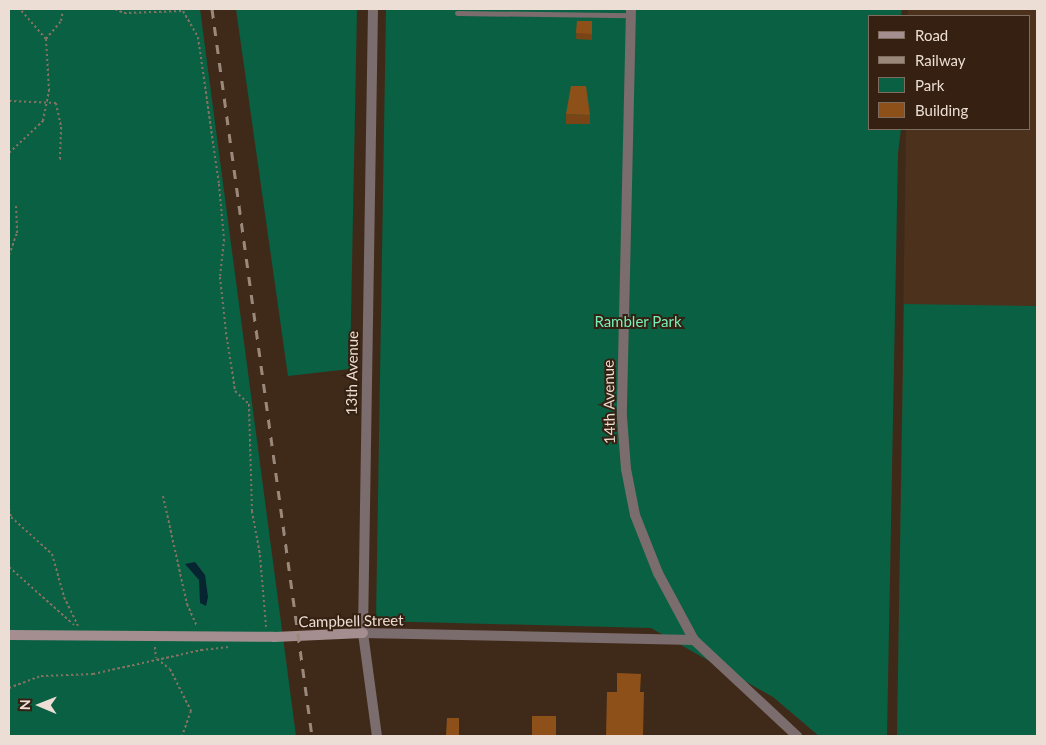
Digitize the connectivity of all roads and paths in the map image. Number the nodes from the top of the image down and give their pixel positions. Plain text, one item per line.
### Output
1 (20, 9) edge
2 (99, 9) edge
3 (114, 9) edge
4 (373, 9) edge
5 (63, 10) edge
6 (182, 10) edge
7 (631, 12) edge
8 (457, 13) dead end
9 (46, 39) junction
10 (9, 101) edge
11 (48, 101) junction
12 (9, 154) edge
13 (60, 161) dead end
14 (16, 203) dead end
15 (9, 255) edge
16 (163, 496) dead end
17 (9, 509) edge
18 (9, 567) edge
19 (199, 630) dead end
20 (266, 633) dead end
21 (363, 633) junction
22 (9, 635) edge
23 (694, 640) junction
24 (230, 648) dead end
25 (156, 658) junction
26 (9, 688) edge
27 (182, 736) edge
28 (377, 736) edge
29 (797, 736) edge

1 - 9 path
2 - 5 path
3 - 6 path
4 - 21 street, 13th Avenue
5 - 9 path
6 - 20 path
7 - 8 lane
7 - 23 street, 14th Avenue
9 - 11 path
10 - 11 path
11 - 12 path
11 - 13 path
14 - 15 path
16 - 19 path
17 - 18 path
21 - 22 street, Campbell Street
21 - 23 street, Campbell Street
21 - 28 street, 13th Avenue
23 - 29 street, 14th Avenue
24 - 25 path
25 - 26 path
25 - 27 path

